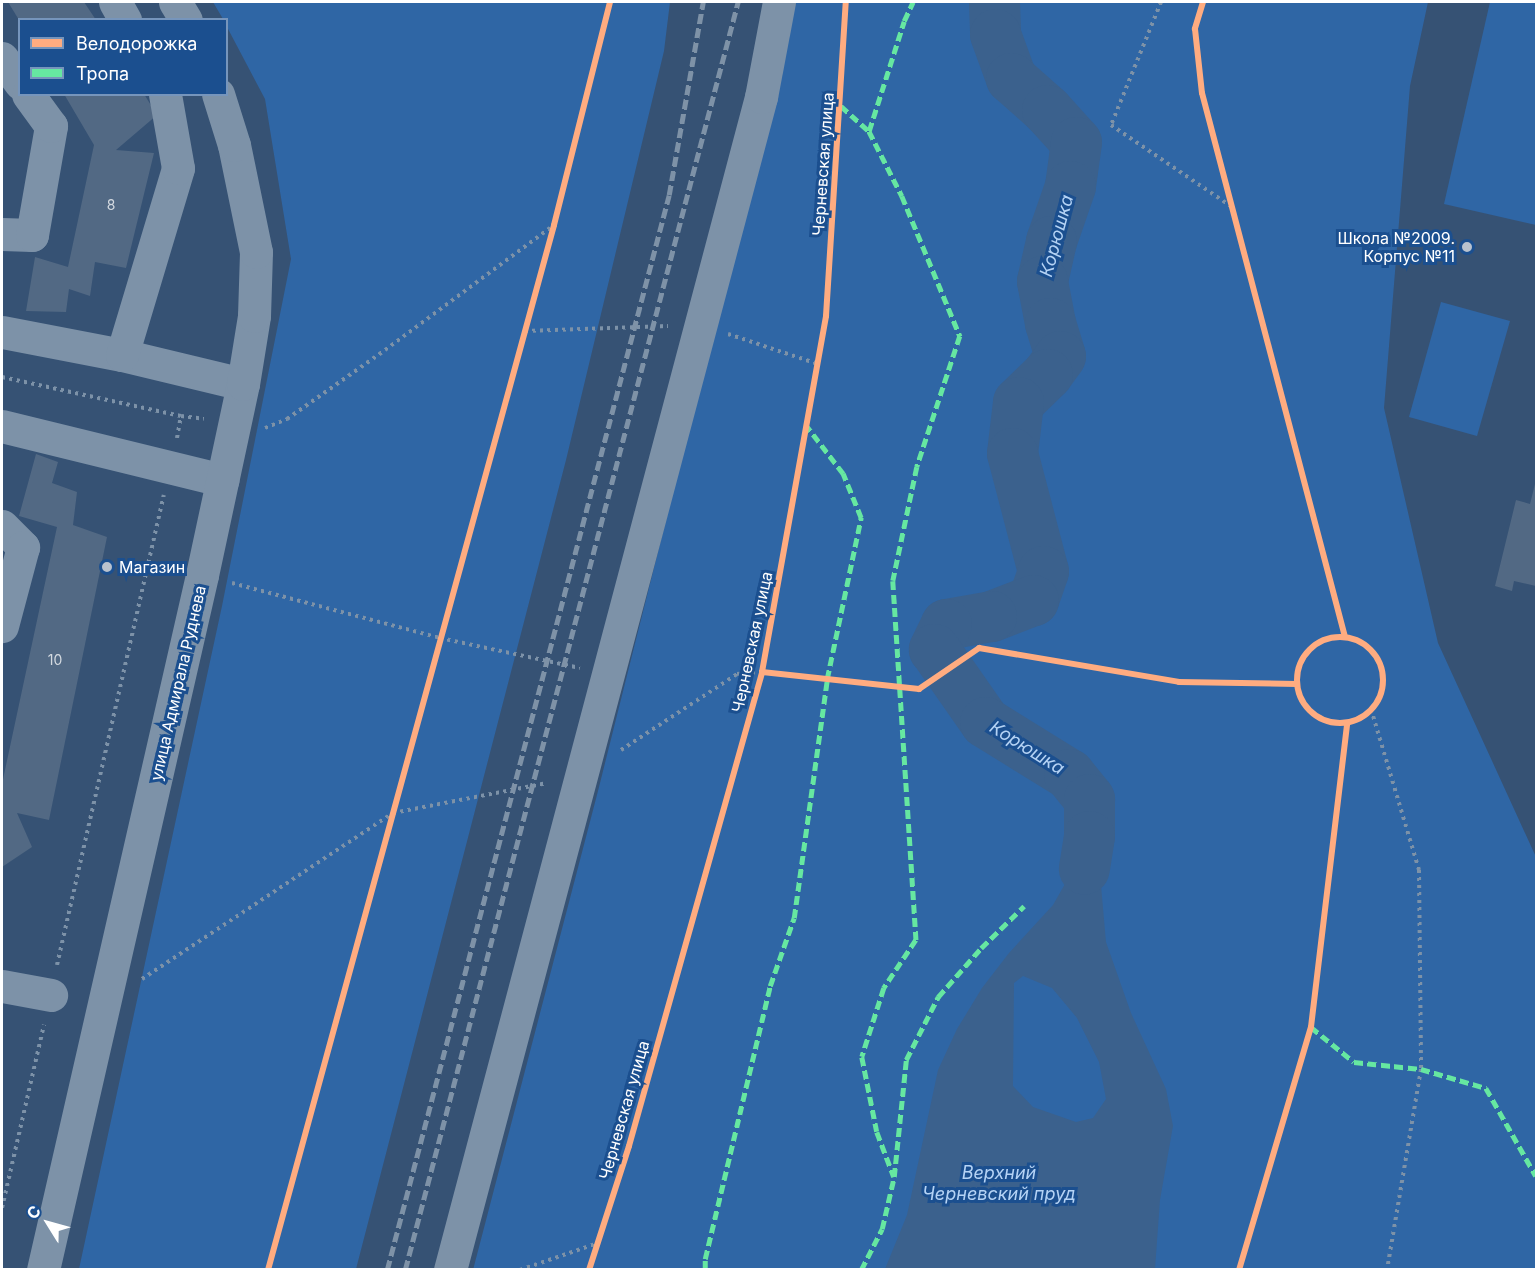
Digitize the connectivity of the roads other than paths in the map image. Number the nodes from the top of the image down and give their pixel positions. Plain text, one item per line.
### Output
1 (115, 2) edge
2 (175, 2) edge
3 (779, 2) edge
4 (124, 18) edge
5 (185, 18) edge
6 (2, 58) edge
7 (18, 80) edge
8 (29, 96) edge
9 (165, 96) edge
10 (219, 96) edge
11 (2, 234) edge
12 (2, 332) edge
13 (122, 355) junction
14 (243, 384) junction
15 (2, 426) edge
16 (222, 480) junction
17 (2, 526) edge
18 (2, 626) edge
19 (2, 987) edge
20 (51, 995) road end
21 (43, 1269) edge
22 (450, 1269) edge

1 - 4 street
2 - 5 street
3 - 22 street
6 - 7 street
8 - 11 street
9 - 13 street
10 - 14 street, улица Адмирала Руднева
12 - 13 street
13 - 14 street
14 - 16 street, улица Адмирала Руднева
15 - 16 street
16 - 21 street, улица Адмирала Руднева
17 - 18 street
19 - 20 street

